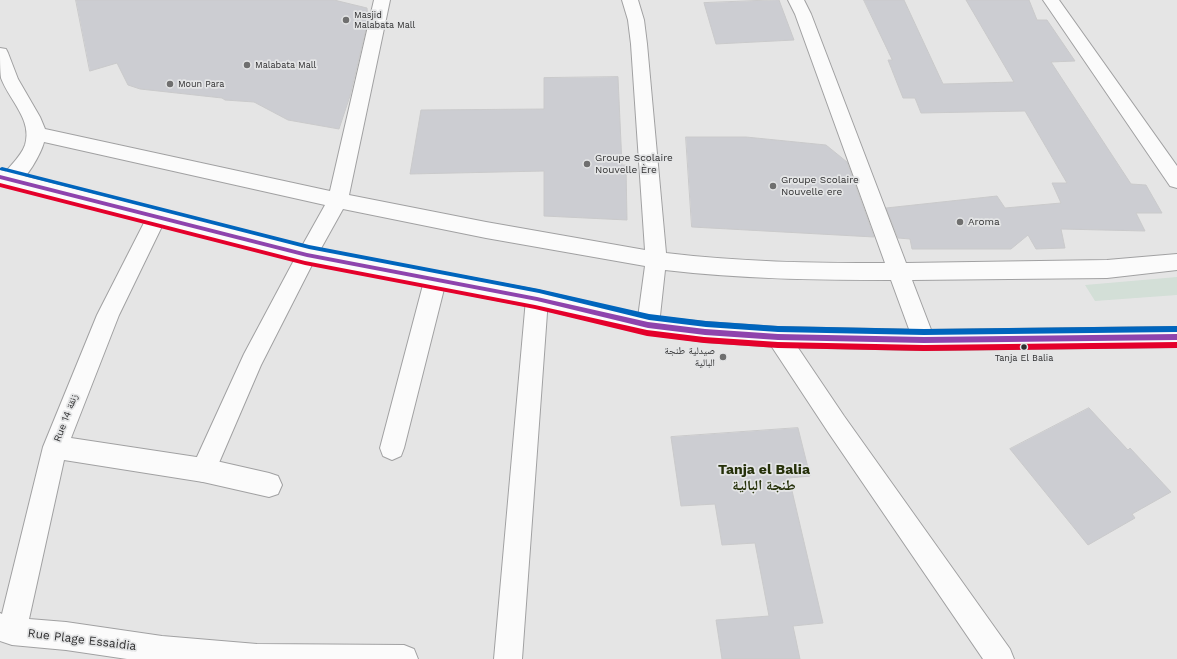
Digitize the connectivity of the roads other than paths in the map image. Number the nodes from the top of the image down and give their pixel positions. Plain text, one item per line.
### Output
1 (630, 0) edge
2 (796, 0) edge
3 (1051, 0) edge
4 (376, 2) edge
5 (1, 58) edge
6 (36, 134) junction
7 (5, 179) edge
8 (1177, 181) edge
9 (338, 200) junction
10 (156, 218) junction
11 (307, 255) junction
12 (656, 260) junction
13 (1177, 262) edge
14 (900, 272) junction
15 (435, 281) junction
16 (537, 299) junction
17 (648, 325) junction
18 (778, 337) junction
19 (1177, 337) edge
20 (924, 340) junction
21 (55, 447) junction
22 (392, 448) dead end
23 (203, 470) junction
24 (268, 485) dead end
25 (6, 629) edge
26 (257, 658) edge
27 (404, 659) edge
28 (508, 659) edge
29 (1000, 659) edge

1 - 12 street
2 - 14 street
3 - 8 street
4 - 9 street
5 - 6 street
6 - 7 street
6 - 9 street
7 - 10 street
9 - 11 street
9 - 12 street
10 - 11 street
10 - 21 street, Rue 14 زنقة
11 - 15 street
11 - 23 street
12 - 14 street
12 - 17 street
13 - 14 street
14 - 20 street
15 - 16 street
15 - 22 street
16 - 17 street
16 - 28 street
17 - 18 street
18 - 20 street
18 - 29 street
19 - 20 street
21 - 23 street
21 - 25 street, Rue 14 زنقة
23 - 24 street
25 - 26 street, Rue Plage Essaidia
26 - 27 street, Rue Plage Essaidia

